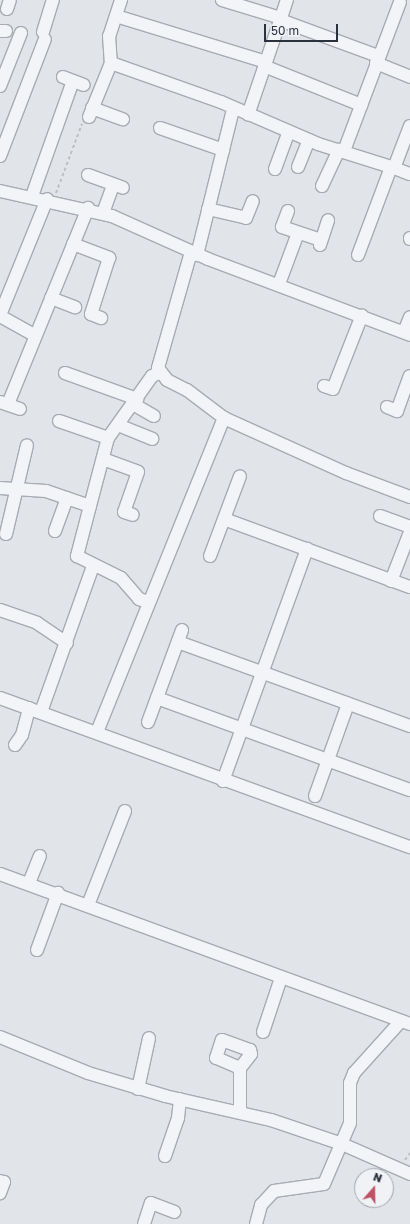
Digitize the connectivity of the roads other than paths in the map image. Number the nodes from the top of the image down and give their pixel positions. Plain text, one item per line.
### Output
1 (53, 0) edge
2 (222, 0) edge
3 (287, 0) edge
4 (116, 1) edge
5 (401, 3) edge
6 (116, 16) junction
7 (281, 19) junction
8 (21, 34) dead end
9 (377, 60) junction
10 (111, 63) junction
11 (265, 64) junction
12 (410, 77) edge
13 (73, 81) dead end
14 (0, 86) edge
15 (361, 105) junction
16 (234, 110) junction
17 (248, 115) junction
18 (123, 118) dead end
19 (410, 126) edge
20 (167, 127) dead end
21 (289, 131) junction
22 (309, 140) junction
23 (223, 150) junction
24 (341, 150) junction
25 (0, 156) edge
26 (298, 167) dead end
27 (392, 168) junction
28 (275, 169) dead end
29 (410, 174) edge
30 (88, 175) dead end
31 (322, 186) dead end
32 (1, 194) edge
33 (32, 196) junction
34 (50, 199) junction
35 (253, 200) dead end
36 (88, 208) junction
37 (208, 209) junction
38 (287, 211) dead end
39 (103, 213) junction
40 (328, 220) dead end
41 (298, 233) junction
42 (74, 244) junction
43 (194, 253) junction
44 (358, 255) dead end
45 (279, 284) junction
46 (51, 298) junction
47 (75, 307) dead end
48 (362, 315) junction
49 (410, 316) edge
50 (0, 317) edge
51 (101, 318) dead end
52 (407, 333) edge
53 (34, 334) junction
54 (65, 373) dead end
55 (159, 373) junction
56 (410, 376) edge
57 (324, 386) dead end
58 (135, 402) junction
59 (4, 403) edge
60 (387, 407) dead end
61 (20, 409) dead end
62 (154, 416) dead end
63 (224, 418) junction
64 (59, 421) dead end
65 (118, 425) junction
66 (108, 438) junction
67 (152, 439) dead end
68 (27, 445) dead end
69 (103, 459) junction
70 (240, 476) dead end
71 (0, 488) edge
72 (16, 489) junction
73 (410, 497) edge
74 (67, 498) junction
75 (90, 506) junction
76 (133, 515) dead end
77 (380, 516) dead end
78 (224, 519) junction
79 (410, 527) edge
80 (55, 531) dead end
81 (410, 532) edge
82 (6, 534) dead end
83 (307, 549) junction
84 (210, 556) dead end
85 (93, 566) junction
86 (391, 581) junction
87 (410, 587) edge
88 (148, 602) junction
89 (0, 610) edge
90 (182, 630) dead end
91 (178, 642) junction
92 (67, 643) junction
93 (262, 673) junction
94 (0, 698) edge
95 (157, 698) junction
96 (348, 704) junction
97 (29, 708) junction
98 (40, 712) junction
99 (148, 722) dead end
100 (410, 726) edge
101 (242, 729) junction
102 (96, 732) junction
103 (15, 745) dead end
104 (328, 760) junction
105 (223, 781) junction
106 (410, 790) edge
107 (315, 796) dead end
108 (125, 811) dead end
109 (410, 847) edge
110 (40, 856) dead end
111 (0, 874) edge
112 (28, 883) junction
113 (58, 894) junction
114 (88, 905) junction
115 (37, 950) dead end
116 (281, 978) junction
117 (408, 1022) edge
118 (263, 1032) dead end
119 (0, 1037) edge
120 (149, 1038) dead end
121 (240, 1068) dead end
122 (138, 1088) junction
123 (180, 1099) junction
124 (240, 1112) junction
125 (342, 1144) junction
126 (164, 1148) dead end
127 (410, 1174) edge
128 (0, 1181) edge
129 (0, 1193) edge
130 (174, 1212) dead end
131 (144, 1224) edge
132 (256, 1224) edge

1 - 25 street
2 - 7 street
3 - 7 street
4 - 6 street
5 - 9 street
6 - 10 street
6 - 11 street
7 - 9 street
7 - 11 street
8 - 14 street
9 - 12 street
9 - 15 street
10 - 16 street
10 - 18 street
11 - 15 street
11 - 17 street
13 - 33 street
15 - 24 street
16 - 17 street
16 - 23 street
17 - 21 street
19 - 27 street
20 - 23 street
21 - 22 street
21 - 28 street
22 - 24 street
22 - 26 street
23 - 37 street
24 - 27 street
24 - 31 street
27 - 29 street
27 - 44 street
30 - 39 street
32 - 33 street
33 - 34 street
34 - 36 street
34 - 50 street
35 - 37 street
36 - 39 street
36 - 42 street
37 - 43 street
38 - 41 street
39 - 43 street
40 - 41 street
41 - 45 street
42 - 46 street
42 - 51 street
43 - 45 street
43 - 55 street
45 - 48 street
46 - 47 street
46 - 53 street
48 - 52 street
48 - 57 street
49 - 52 street
50 - 53 street
53 - 59 street
54 - 58 street
55 - 58 street
55 - 63 street
56 - 60 street
58 - 62 street
58 - 65 street
59 - 61 street
63 - 73 street
63 - 88 street
64 - 66 street
65 - 66 street
65 - 67 street
66 - 69 street
68 - 72 street
69 - 75 street
69 - 76 street
70 - 78 street
71 - 72 street
72 - 74 street
72 - 82 street
74 - 75 street
74 - 80 street
75 - 85 street
77 - 79 street
78 - 83 street
78 - 84 street
81 - 86 street
83 - 86 street
83 - 93 street
85 - 88 street
85 - 92 street
86 - 87 street
88 - 102 street
89 - 92 street
90 - 91 street
91 - 93 street
91 - 95 street
92 - 98 street
93 - 96 street
93 - 101 street
94 - 97 street
95 - 99 street
95 - 101 street
96 - 100 street
96 - 104 street
97 - 98 street
97 - 103 street
98 - 102 street
101 - 104 street
101 - 105 street
102 - 105 street
104 - 106 street
104 - 107 street
105 - 109 street
108 - 114 street
110 - 112 street
111 - 112 street
112 - 113 street
113 - 114 street
113 - 115 street
114 - 116 street
116 - 117 street
116 - 118 street
117 - 125 street
119 - 122 street
120 - 122 street
121 - 124 street
122 - 123 street
123 - 124 street
123 - 126 street
124 - 125 street
125 - 127 street
125 - 132 street
128 - 129 street
130 - 131 street

